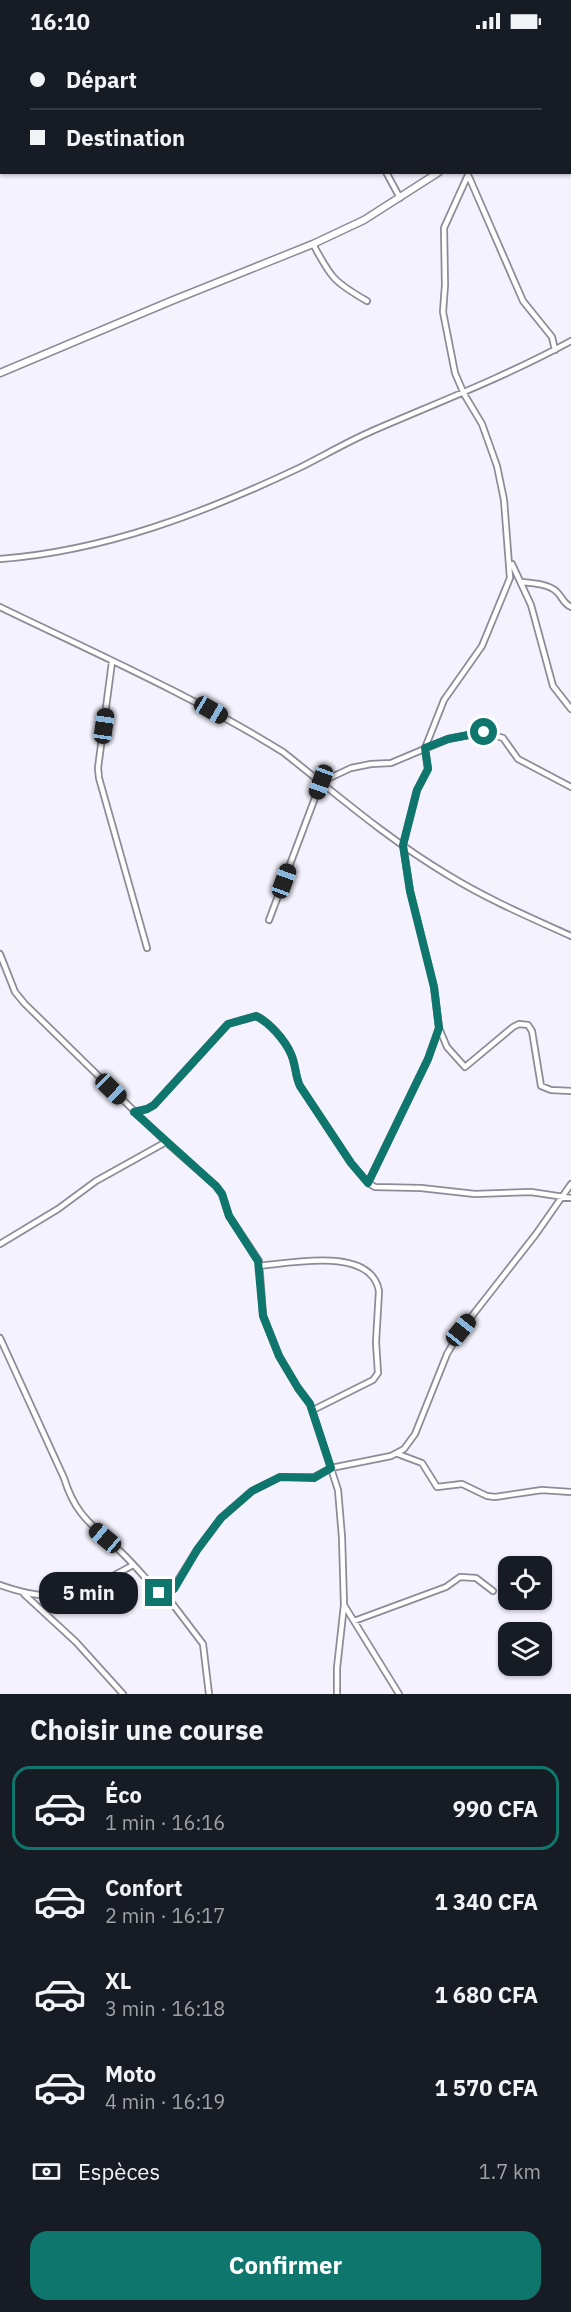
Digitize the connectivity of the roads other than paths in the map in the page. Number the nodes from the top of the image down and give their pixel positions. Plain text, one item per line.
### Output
1 (388, 174) edge
2 (436, 174) edge
3 (469, 174) edge
4 (400, 198) junction
5 (313, 244) junction
6 (367, 301) dead end
7 (571, 341) edge
8 (555, 350) junction
9 (0, 373) edge
10 (464, 394) junction
11 (0, 559) edge
12 (510, 562) junction
13 (522, 582) junction
14 (0, 607) edge
15 (571, 607) edge
16 (112, 662) junction
17 (571, 709) edge
18 (425, 748) junction
19 (321, 782) junction
20 (571, 787) edge
21 (403, 845) junction
22 (269, 920) dead end
23 (571, 936) edge
24 (147, 948) dead end
25 (0, 954) edge
26 (439, 1028) junction
27 (571, 1091) edge
28 (134, 1112) junction
29 (166, 1142) junction
30 (368, 1183) junction
31 (571, 1184) edge
32 (563, 1196) junction
33 (571, 1198) edge
34 (0, 1244) edge
35 (259, 1266) junction
36 (0, 1338) edge
37 (313, 1410) junction
38 (398, 1454) junction
39 (331, 1468) junction
40 (571, 1492) edge
41 (133, 1564) junction
42 (0, 1585) edge
43 (493, 1591) dead end
44 (24, 1593) junction
45 (165, 1594) junction
46 (344, 1605) junction
47 (354, 1621) junction
48 (123, 1694) edge
49 (208, 1694) edge
50 (337, 1694) edge
51 (399, 1694) edge

1 - 4 street
2 - 4 street
3 - 8 street
3 - 10 street
4 - 5 street
5 - 6 street
5 - 9 street
7 - 8 street
8 - 10 street
10 - 11 street
10 - 12 street
12 - 13 street
12 - 18 street
13 - 15 street
13 - 17 street
14 - 16 street
16 - 19 street
16 - 24 street
18 - 19 street
18 - 20 street
18 - 21 street
19 - 21 street
19 - 22 street
21 - 23 street
21 - 26 street
25 - 28 street
26 - 27 street
26 - 30 street
28 - 29 street
28 - 30 street
29 - 34 street
29 - 35 street
30 - 32 street
31 - 32 street
32 - 33 street
32 - 38 street
35 - 37 street
35 - 37 street
36 - 41 street
37 - 39 street
38 - 39 street
38 - 40 street
39 - 45 street
39 - 46 street
41 - 44 street
41 - 45 street
42 - 44 street
43 - 47 street
44 - 48 street
45 - 49 street
46 - 47 street
46 - 50 street
47 - 51 street

